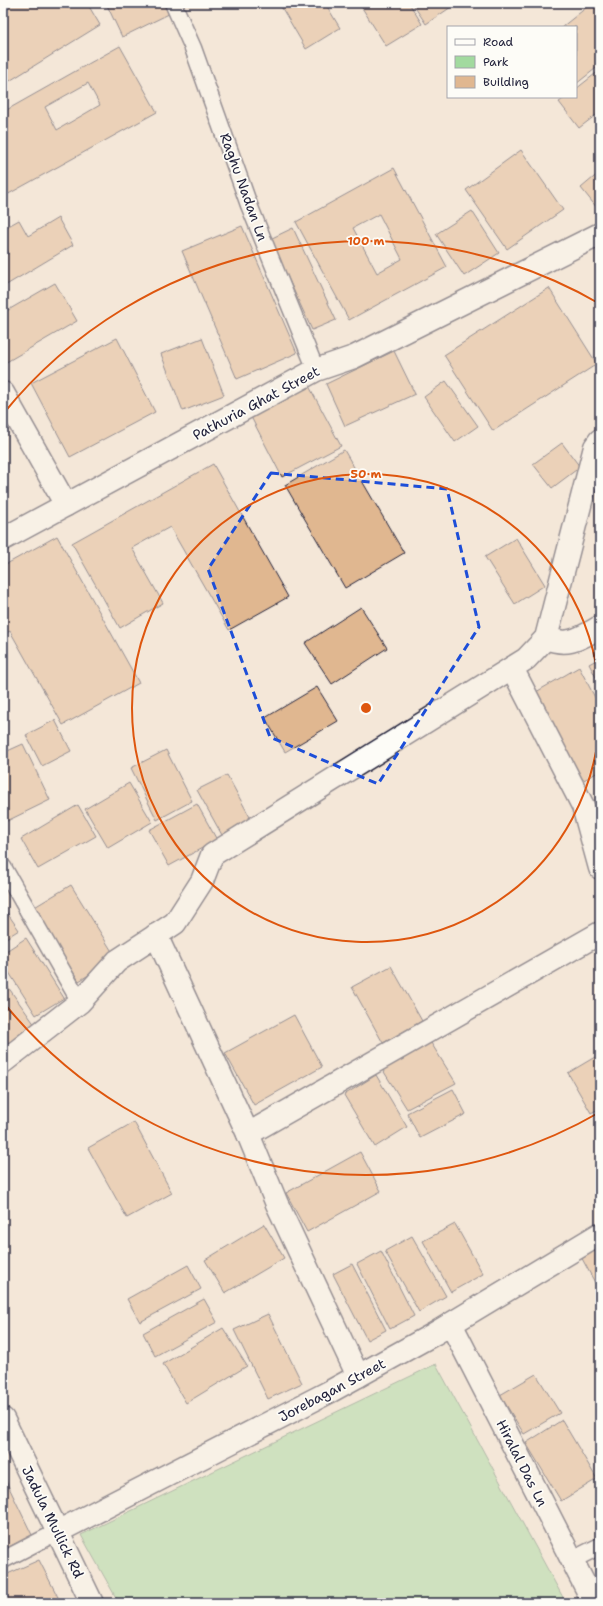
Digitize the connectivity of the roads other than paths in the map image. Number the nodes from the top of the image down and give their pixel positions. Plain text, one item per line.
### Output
1 (173, 3) edge
2 (600, 234) edge
3 (316, 370) junction
4 (3, 394) edge
5 (600, 440) edge
6 (66, 505) junction
7 (3, 538) edge
8 (600, 627) edge
9 (546, 638) junction
10 (512, 668) junction
11 (3, 867) edge
12 (600, 868) edge
13 (600, 932) edge
14 (156, 936) junction
15 (80, 1002) junction
16 (3, 1062) edge
17 (248, 1134) junction
18 (600, 1234) edge
19 (451, 1324) junction
20 (358, 1376) junction
21 (3, 1419) edge
22 (57, 1532) junction
23 (600, 1546) edge
24 (3, 1560) edge
25 (572, 1560) junction
26 (92, 1603) edge
27 (594, 1603) edge

1 - 3 lane, Raghu Nadan Ln
2 - 3 street, Pathuria Ghat Street
3 - 6 street, Pathuria Ghat Street
4 - 6 street
5 - 9 street
6 - 7 street, Pathuria Ghat Street
8 - 9 street
9 - 10 street
10 - 12 street
10 - 14 street
11 - 15 lane
13 - 17 street
14 - 15 street
14 - 17 street
15 - 16 street
17 - 20 street
18 - 19 street, Jorebagan Street
19 - 20 street, Jorebagan Street
19 - 25 street, Hiralal Das Ln
20 - 22 street, Jorebagan Street
21 - 22 street, Jadula Mullick Rd
22 - 24 lane
22 - 26 street, Jadula Mullick Rd
23 - 25 lane
25 - 27 street, Hiralal Das Ln

